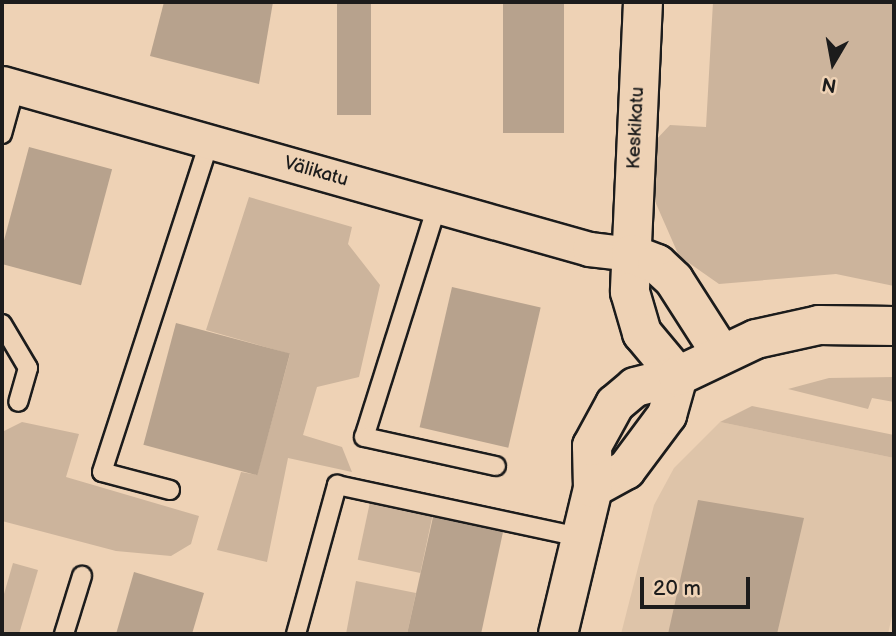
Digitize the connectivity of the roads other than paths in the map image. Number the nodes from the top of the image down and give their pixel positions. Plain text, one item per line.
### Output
1 (643, 2) edge
2 (8, 85) edge
3 (2, 134) edge
4 (209, 142) junction
5 (437, 206) junction
6 (631, 254) junction
7 (2, 324) edge
8 (894, 326) edge
9 (720, 352) junction
10 (678, 376) junction
11 (18, 402) dead end
12 (496, 466) dead end
13 (170, 489) dead end
14 (580, 537) junction
15 (82, 576) dead end
16 (64, 634) edge
17 (296, 634) edge
18 (558, 634) edge

1 - 6 street, Keskikatu
2 - 3 lane
2 - 4 street, Välikatu
4 - 5 street, Välikatu
4 - 13 lane
5 - 6 street, Välikatu
5 - 12 lane
6 - 9 street
6 - 10 street, Keskikatu
7 - 11 lane
8 - 9 street
9 - 10 street
10 - 14 street
14 - 17 lane
14 - 18 street
15 - 16 lane

